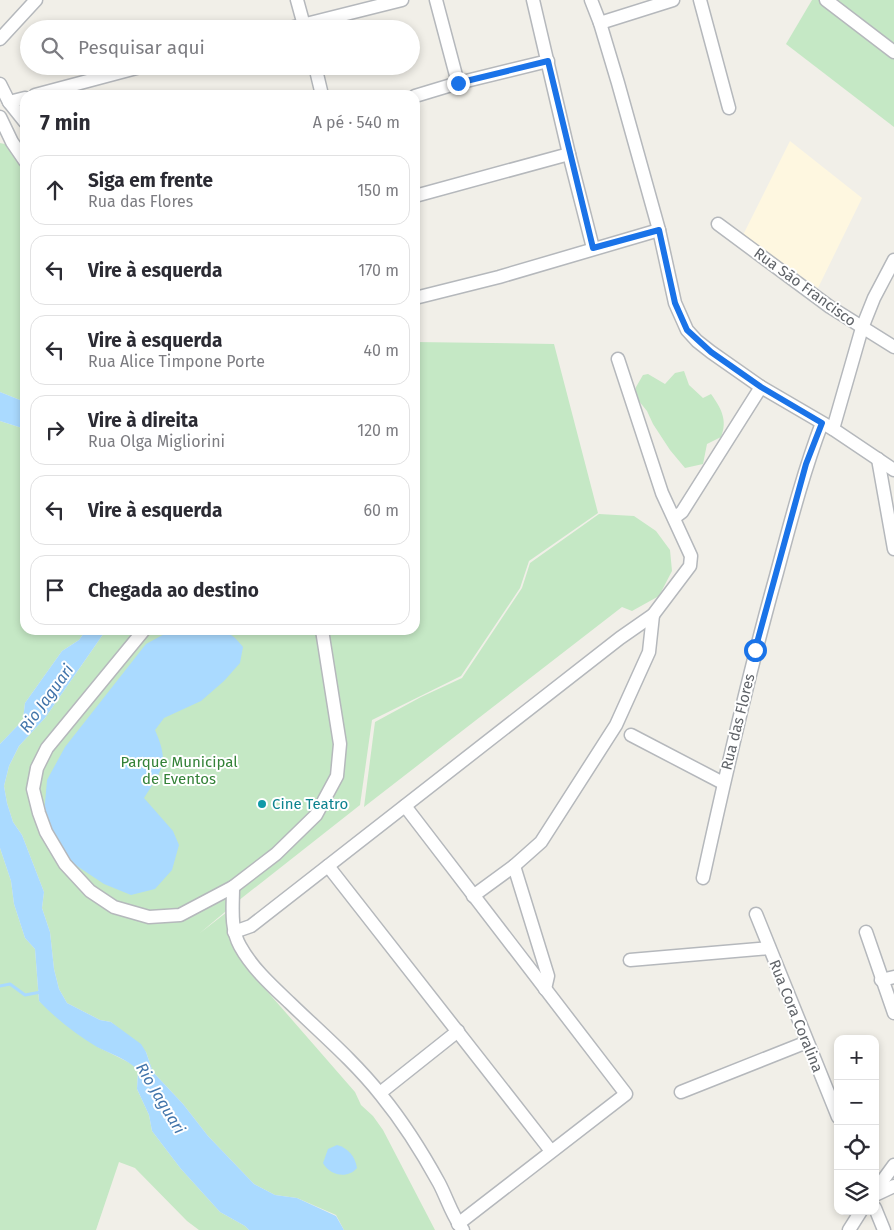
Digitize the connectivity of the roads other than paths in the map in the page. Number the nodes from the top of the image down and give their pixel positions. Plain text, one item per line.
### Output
1 (36, 0) edge
2 (297, 0) edge
3 (402, 0) edge
4 (436, 0) edge
5 (533, 0) edge
6 (591, 0) edge
7 (673, 0) edge
8 (700, 0) edge
9 (826, 0) edge
10 (303, 20) edge
11 (327, 20) edge
12 (600, 23) junction
13 (0, 38) edge
14 (894, 52) edge
15 (548, 61) junction
16 (110, 75) edge
17 (317, 75) edge
18 (458, 83) junction
19 (0, 84) edge
20 (54, 90) edge
21 (321, 90) edge
22 (420, 94) edge
23 (20, 99) edge
24 (9, 102) junction
25 (729, 108) dead end
26 (20, 116) edge
27 (0, 117) edge
28 (6, 144) edge
29 (569, 154) junction
30 (20, 157) edge
31 (420, 195) edge
32 (718, 224) dead end
33 (659, 230) junction
34 (593, 248) junction
35 (894, 260) edge
36 (420, 297) edge
37 (862, 328) junction
38 (894, 347) edge
39 (618, 359) dead end
40 (761, 387) junction
41 (827, 426) junction
42 (878, 459) junction
43 (894, 470) edge
44 (674, 518) junction
45 (894, 549) edge
46 (653, 616) junction
47 (140, 635) edge
48 (323, 635) edge
49 (630, 735) dead end
50 (723, 783) junction
51 (405, 806) junction
52 (328, 866) junction
53 (514, 866) junction
54 (702, 878) dead end
55 (233, 887) junction
56 (474, 896) junction
57 (756, 914) dead end
58 (234, 932) junction
59 (866, 932) dead end
60 (769, 948) junction
61 (630, 960) dead end
62 (888, 979) edge
63 (545, 989) junction
64 (894, 1013) edge
65 (458, 1031) junction
66 (807, 1042) junction
67 (682, 1092) dead end
68 (380, 1094) junction
69 (834, 1107) edge
70 (551, 1151) junction
71 (894, 1165) edge
72 (879, 1186) edge
73 (894, 1186) edge
74 (879, 1193) edge
75 (858, 1215) edge
76 (878, 1215) edge
77 (461, 1227) edge
78 (848, 1230) edge
79 (884, 1230) edge

1 - 13 street
2 - 10 street
3 - 11 street
4 - 18 street
5 - 15 street
6 - 12 street
7 - 12 street
8 - 25 street
9 - 14 street
12 - 33 street
15 - 18 street
15 - 29 street
16 - 20 street
17 - 21 street
18 - 22 street
19 - 24 street
23 - 24 street
24 - 26 street
27 - 28 street
28 - 30 street
29 - 31 street
29 - 34 street
32 - 37 street, Rua São Francisco
33 - 34 street
33 - 40 street
34 - 36 street
35 - 37 street, Rua das Flores
37 - 38 street, Rua São Francisco
37 - 41 street, Rua das Flores
39 - 44 street
40 - 41 street
40 - 44 street
41 - 42 street
41 - 50 street, Rua das Flores
42 - 43 street
42 - 45 street
44 - 46 street
46 - 51 street
46 - 53 street
47 - 55 street
48 - 55 street
49 - 50 street
50 - 54 street, Rua das Flores
51 - 52 street
51 - 56 street
52 - 58 street
52 - 65 street
53 - 56 street
53 - 63 street
55 - 58 street
56 - 63 street
57 - 60 street, Rua Cora Coralina
58 - 68 street
59 - 62 street
60 - 61 street
60 - 66 street, Rua Cora Coralina
62 - 64 street
63 - 70 street
65 - 68 street
65 - 70 street
66 - 67 street
66 - 69 street, Rua Cora Coralina
68 - 77 street
70 - 77 street
71 - 72 street
73 - 74 street
75 - 78 street
76 - 79 street

